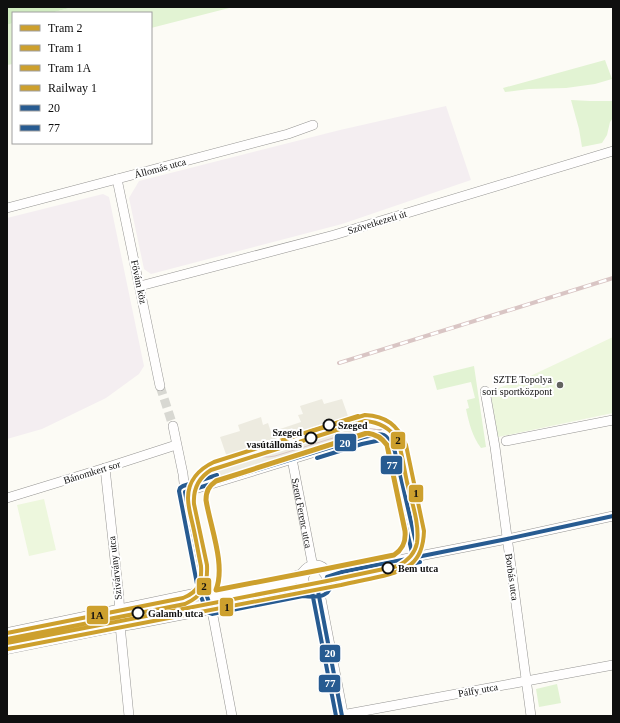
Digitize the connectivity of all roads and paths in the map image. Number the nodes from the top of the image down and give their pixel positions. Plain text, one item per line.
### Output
1 (313, 125) dead end
2 (613, 151) edge
3 (117, 179) junction
4 (7, 208) edge
5 (140, 286) junction
6 (160, 386) tunnel mouth
7 (485, 391) dead end
8 (613, 420) edge
9 (173, 426) tunnel mouth
10 (506, 441) dead end
11 (176, 445) junction
12 (292, 459) junction
13 (105, 468) junction
14 (185, 492) junction
15 (7, 498) edge
16 (613, 516) edge
17 (507, 539) junction
18 (419, 556) junction
19 (313, 567) junction
20 (303, 575) junction
21 (327, 576) junction
22 (314, 591) junction
23 (205, 594) junction
24 (211, 608) junction
25 (119, 610) junction
26 (120, 625) junction
27 (7, 634) edge
28 (7, 648) edge
29 (613, 665) edge
30 (526, 681) junction
31 (129, 716) edge
32 (232, 716) edge
33 (342, 716) edge
34 (531, 716) edge

1 - 3 street, Állomás utca
2 - 5 street, Szövetkezeti út
3 - 4 street, Állomás utca
3 - 5 street, Fővám köz
5 - 6 street, Fővám köz
7 - 17 street, Borbás utca
8 - 10 street
9 - 11 street
11 - 13 street, Bánomkert sor
11 - 14 street
12 - 14 street
12 - 18 street
12 - 19 street, Szent Ferenc utca
13 - 15 street, Bánomkert sor
13 - 25 street, Szivárvány utca
14 - 23 street
16 - 17 street
17 - 18 street
17 - 30 street, Borbás utca
18 - 21 street
19 - 20 street
19 - 21 street
20 - 22 street
20 - 23 street
21 - 22 street
22 - 24 street
22 - 33 street
23 - 24 street
23 - 25 street
24 - 26 street
24 - 32 street
25 - 26 street, Szivárvány utca
25 - 27 street
26 - 28 street
26 - 31 street, Szivárvány utca
29 - 30 street, Pálfy utca
30 - 33 street, Pálfy utca
30 - 34 street, Borbás utca

